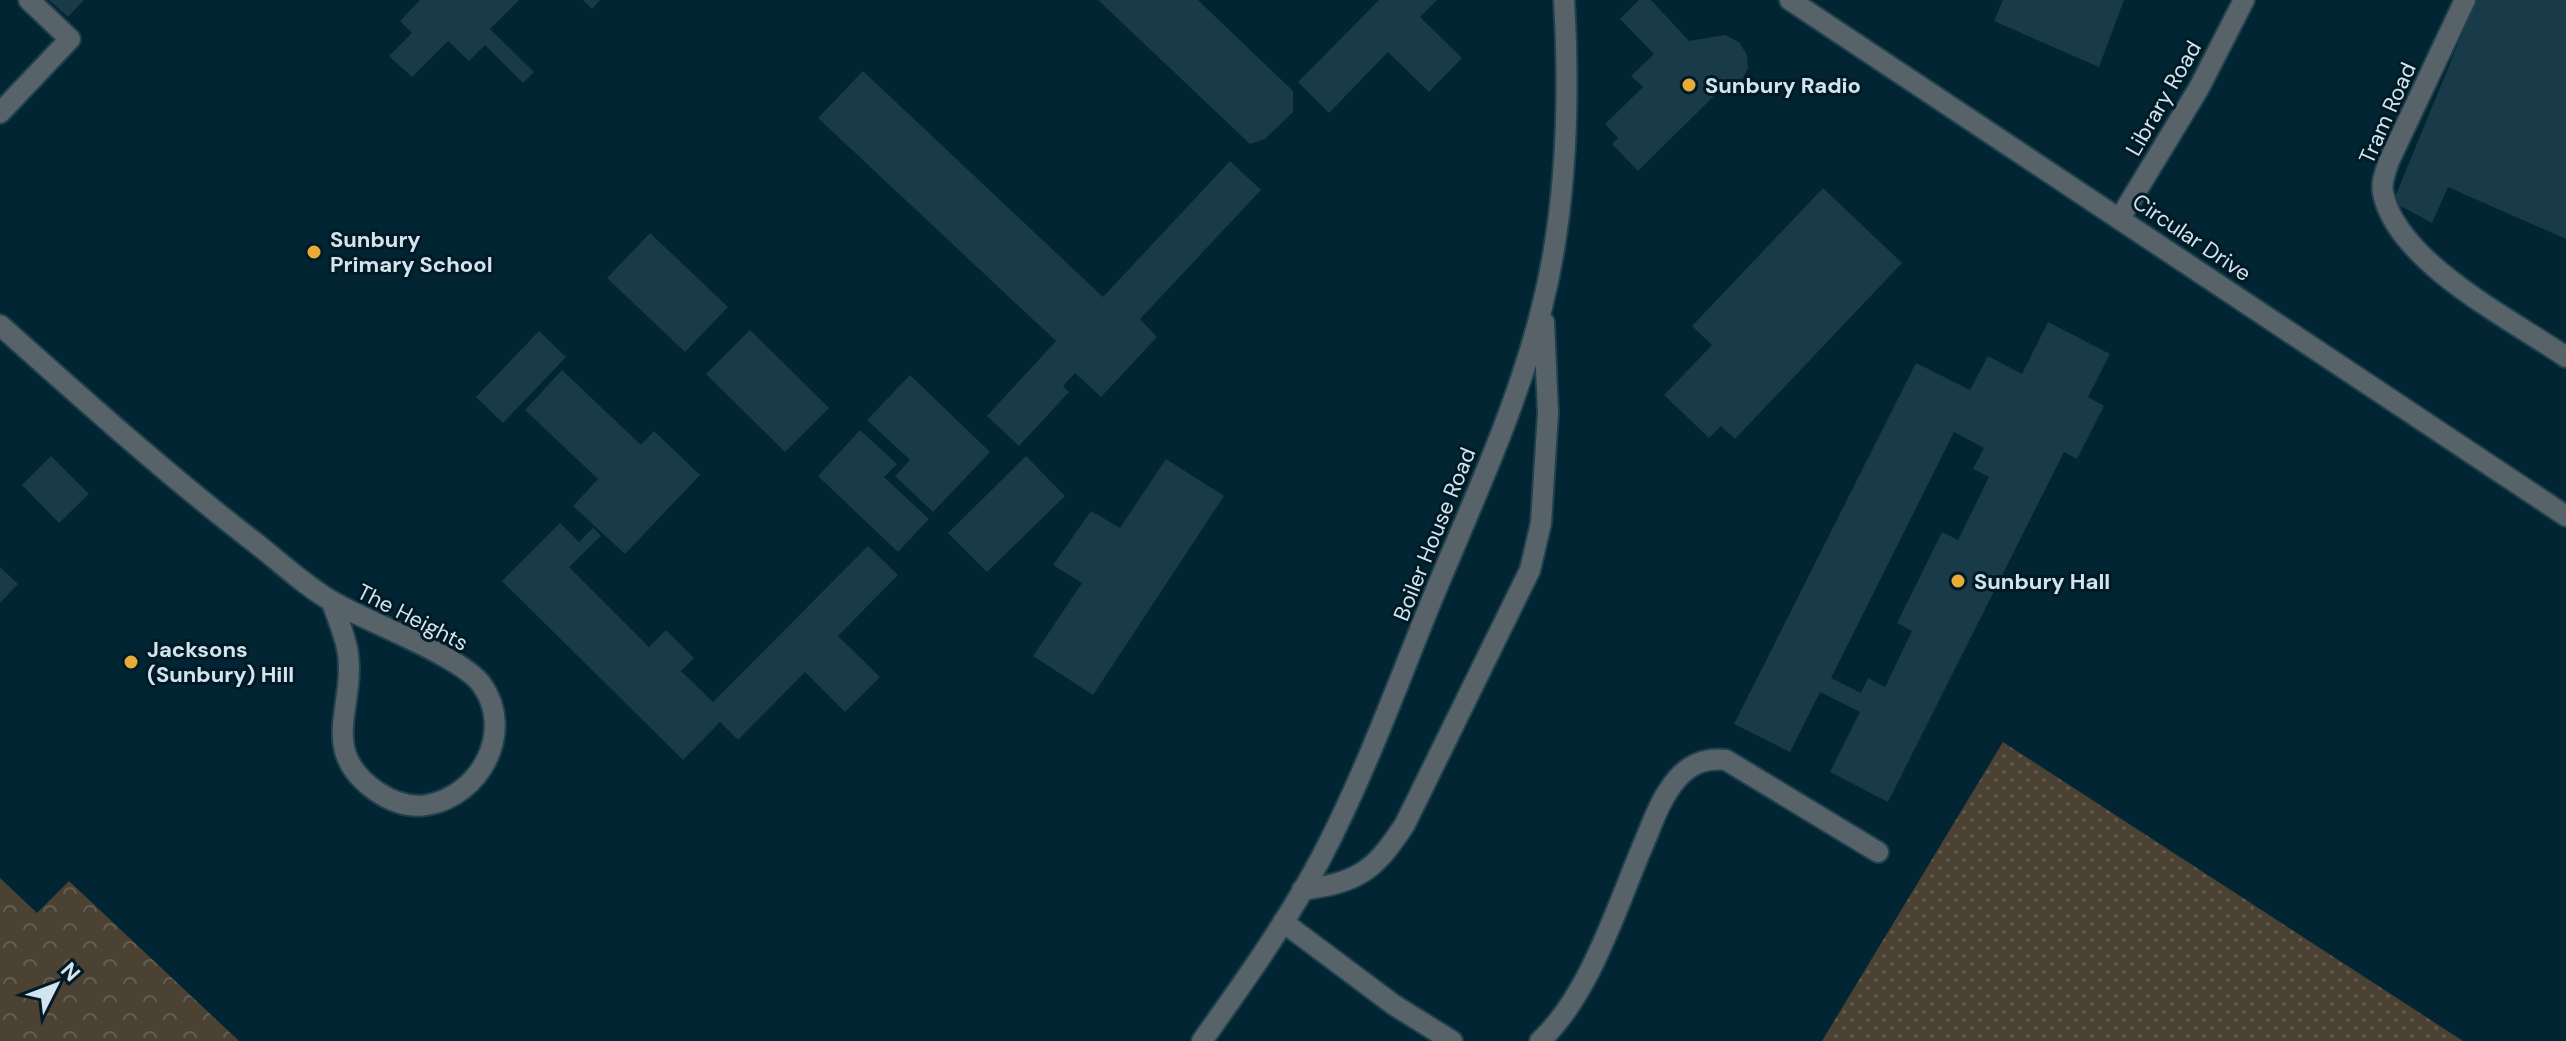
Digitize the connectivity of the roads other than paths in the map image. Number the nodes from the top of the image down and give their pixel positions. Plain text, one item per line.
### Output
1 (29, 0) edge
2 (1564, 0) edge
3 (1790, 0) edge
4 (2244, 0) edge
5 (2465, 0) edge
6 (0, 113) edge
7 (2120, 218) junction
8 (1543, 306) junction
9 (0, 325) edge
10 (2566, 357) edge
11 (2566, 516) edge
12 (332, 602) junction
13 (1878, 852) dead end
14 (1302, 890) junction
15 (1283, 922) junction
16 (1202, 1041) edge
17 (1452, 1041) edge
18 (1540, 1041) edge

1 - 6 street
2 - 8 street, Boiler House Road
3 - 7 street, Circular Drive
4 - 7 street, Library Road
5 - 10 street, Tram Road
7 - 11 street, Circular Drive
8 - 14 street, Boiler House Road
8 - 14 street
9 - 12 street, The Heights
12 - 12 street, The Heights
13 - 18 street
14 - 15 street, Boiler House Road
15 - 16 street, Boiler House Road
15 - 17 street

